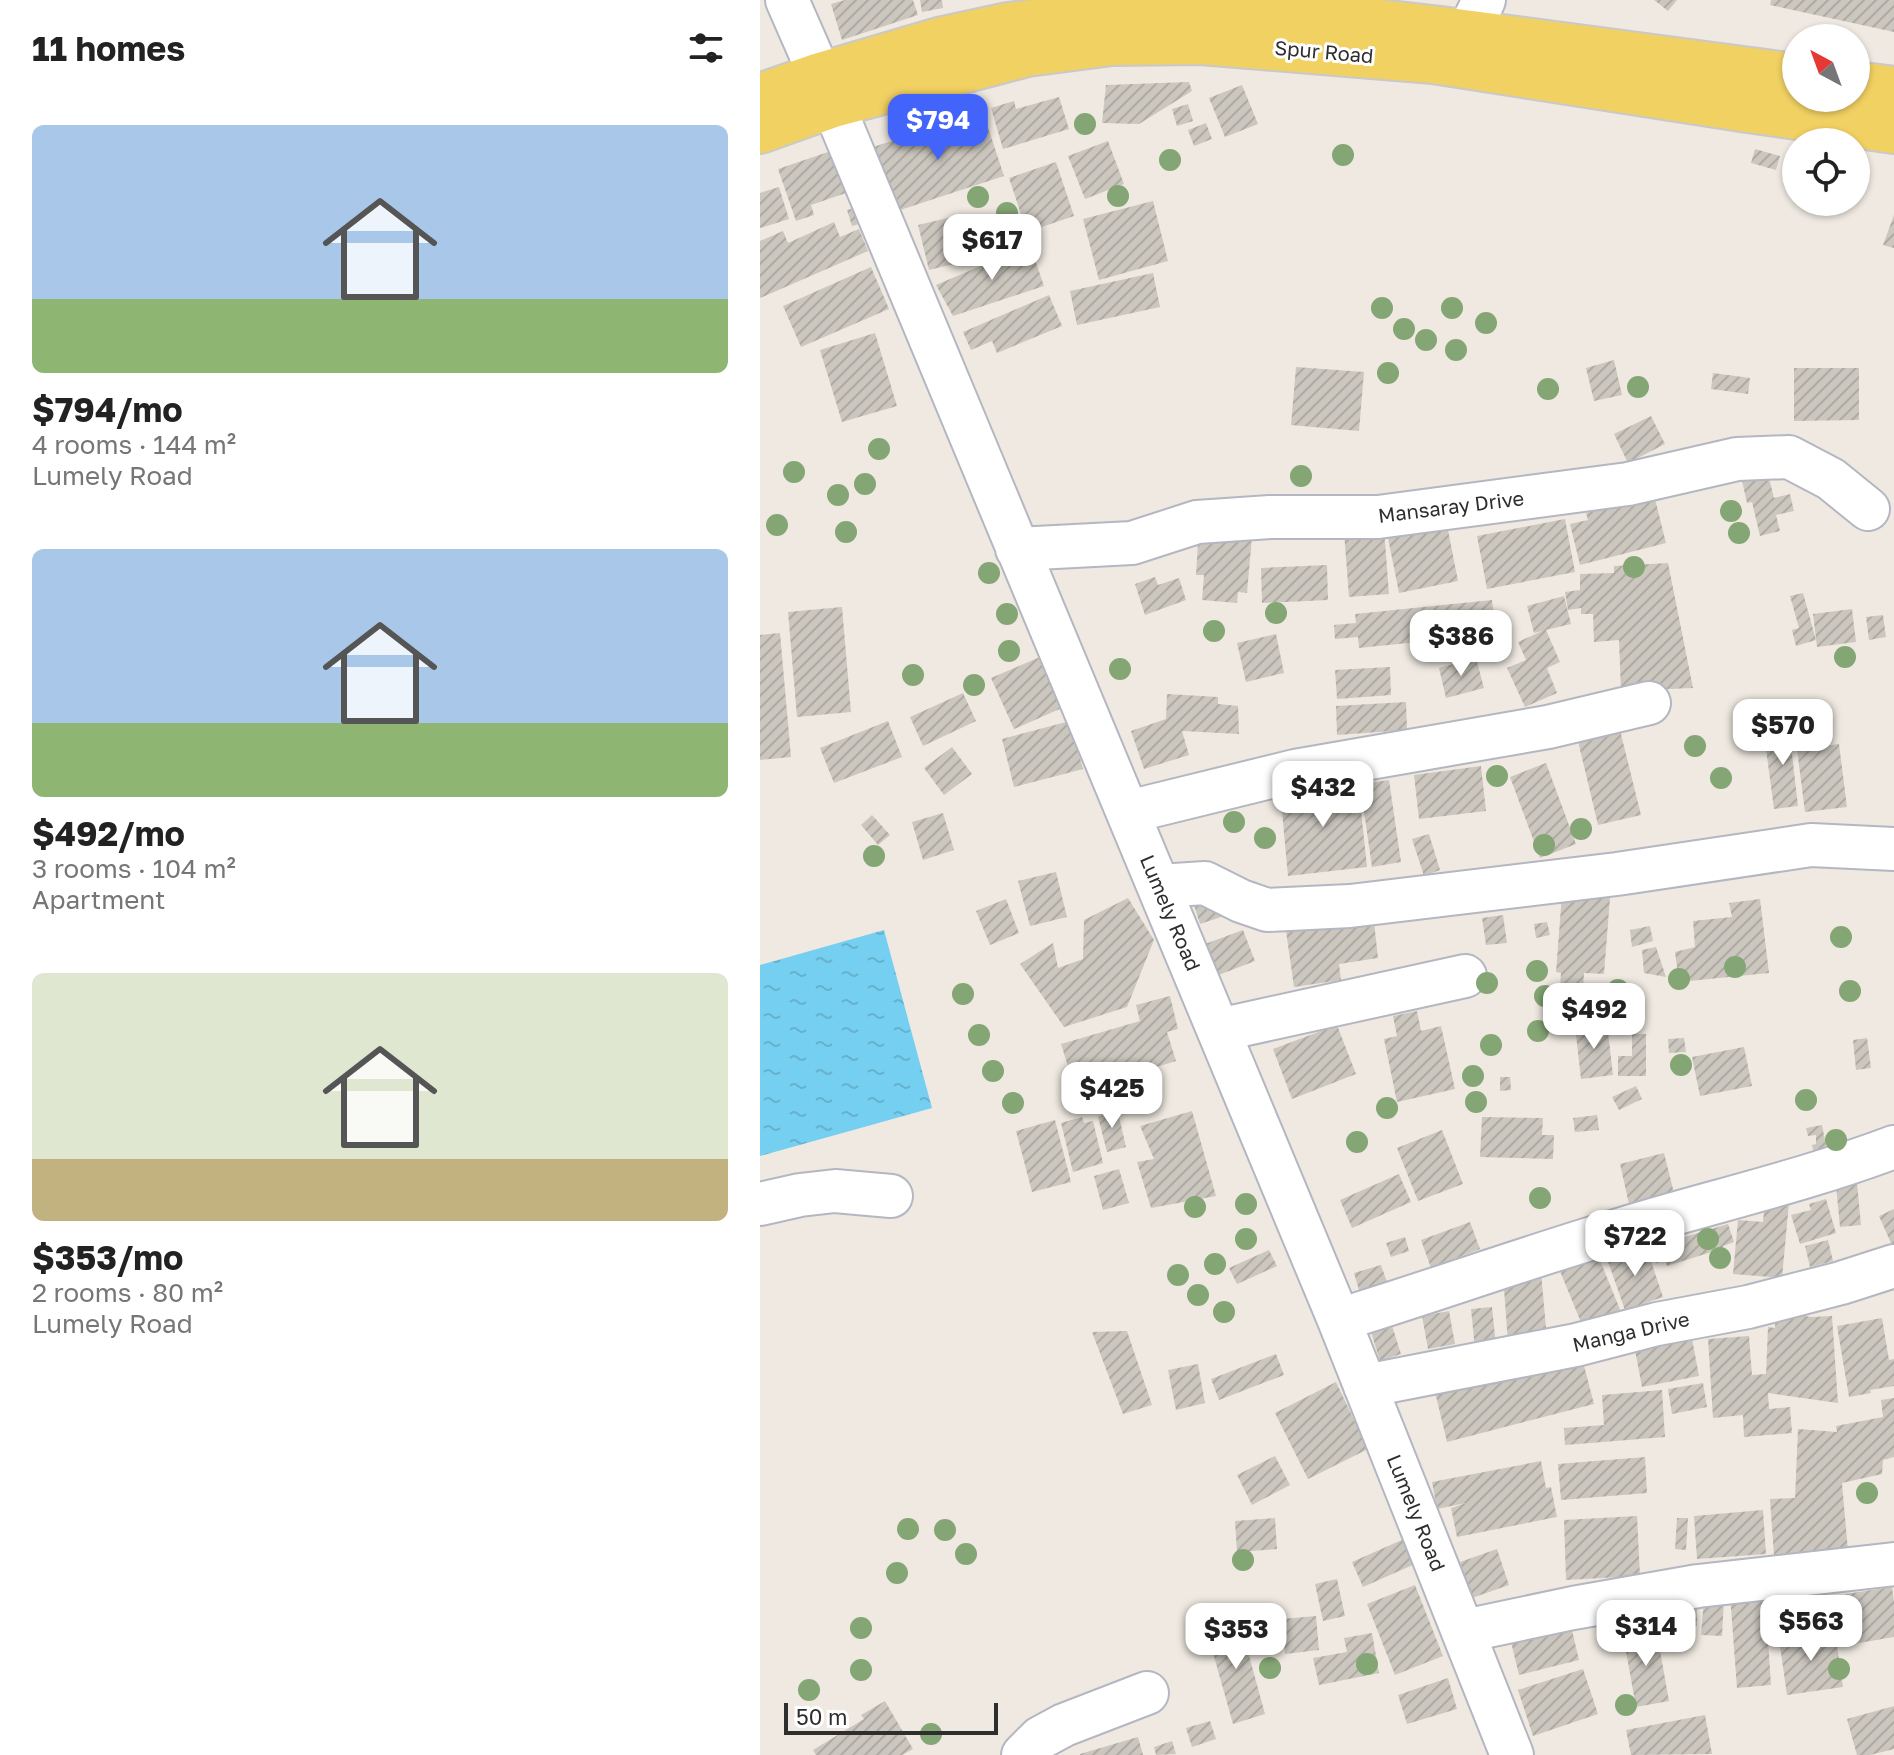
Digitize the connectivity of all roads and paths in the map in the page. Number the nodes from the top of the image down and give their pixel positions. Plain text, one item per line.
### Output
1 (787, 0) edge
2 (1456, 31) edge
3 (1782, 74) edge
4 (1870, 86) edge
5 (1894, 89) edge
6 (827, 90) junction
7 (760, 96) edge
8 (760, 131) edge
9 (1894, 131) edge
10 (1868, 509) dead end
11 (1017, 549) junction
12 (1649, 703) dead end
13 (1128, 812) junction
14 (1894, 849) edge
15 (1159, 886) junction
16 (1465, 976) dead end
17 (1219, 1030) junction
18 (1894, 1147) edge
19 (891, 1196) dead end
20 (760, 1204) edge
21 (1894, 1266) edge
22 (1339, 1320) junction
23 (1365, 1386) junction
24 (1894, 1564) edge
25 (1464, 1631) junction
26 (1147, 1693) dead end
27 (1023, 1755) edge
28 (1512, 1755) edge

1 - 6 street, Lumely Road
2 - 3 main road, Spur Road
2 - 6 main road, Spur Road
2 - 9 main road, Spur Road
4 - 5 main road
6 - 7 main road, Spur Road
6 - 8 main road, Spur Road
6 - 11 street, Lumely Road
10 - 11 street, Mansaray Drive
11 - 13 street, Lumely Road
12 - 13 street
13 - 15 street, Lumely Road
14 - 15 street
15 - 17 street, Lumely Road
16 - 17 street
17 - 22 street, Lumely Road
18 - 22 street
19 - 20 street
21 - 23 street, Manga Drive
22 - 23 street, Lumely Road
23 - 25 street, Lumely Road
24 - 25 street
25 - 28 street, Lumely Road
26 - 27 street

